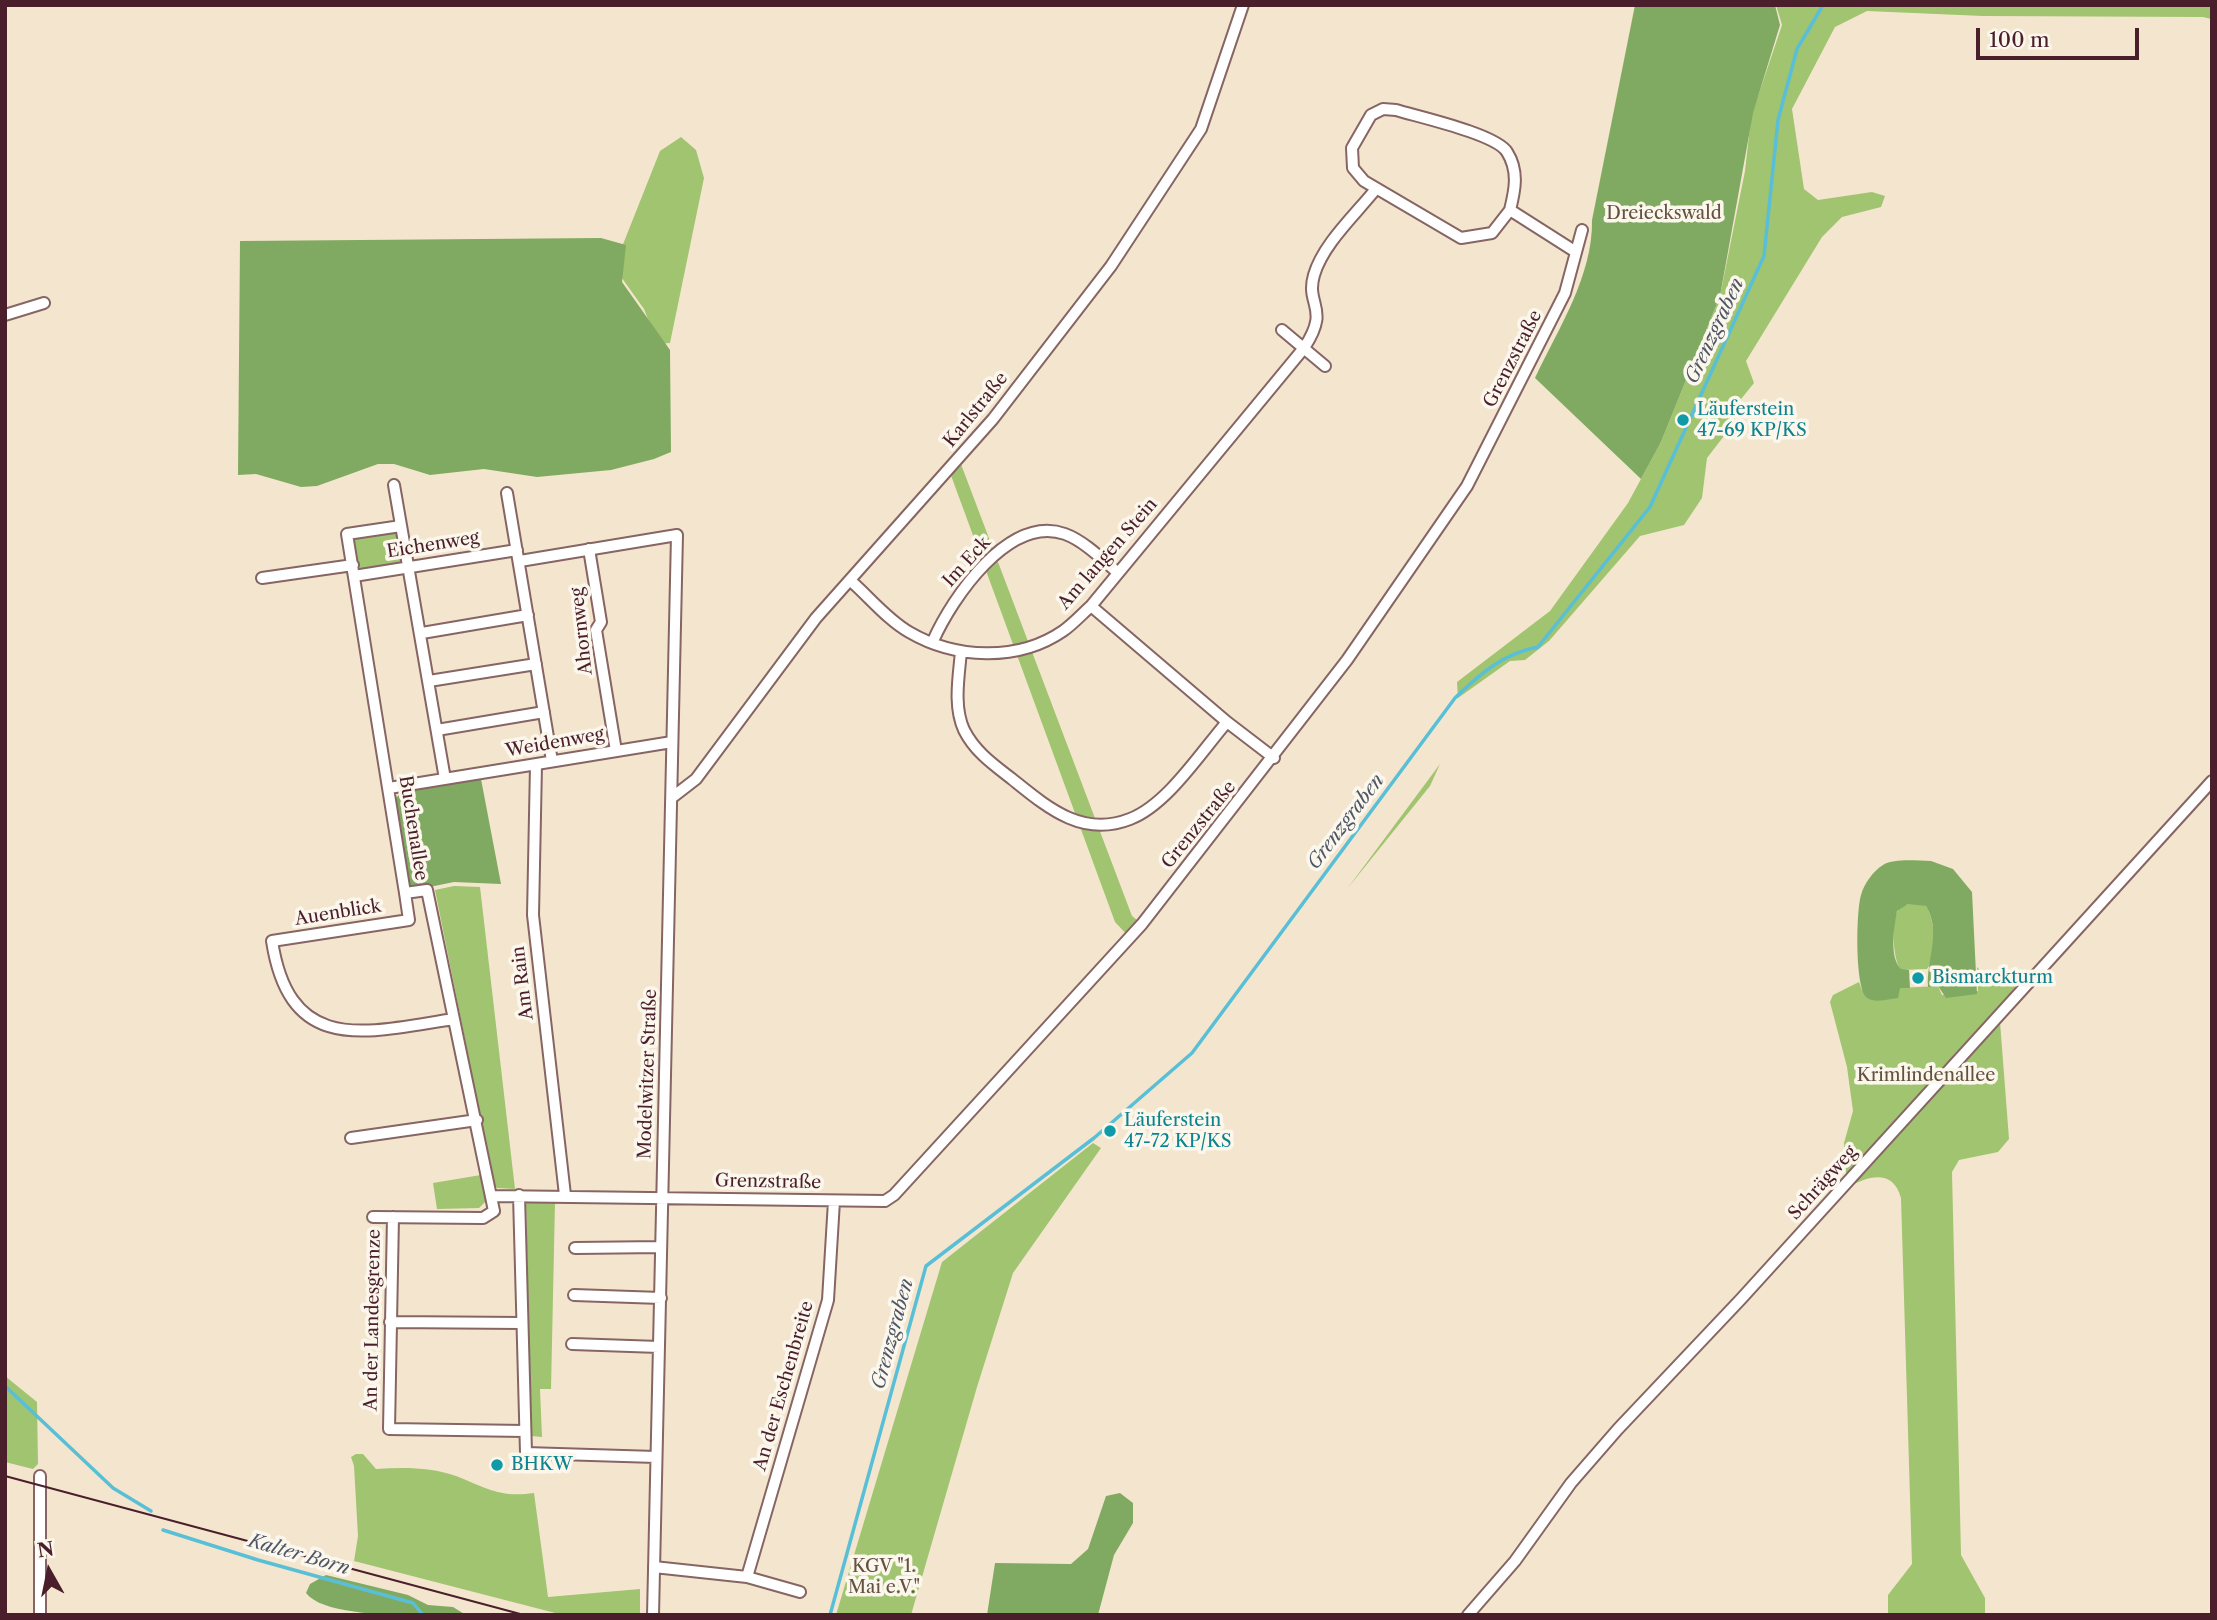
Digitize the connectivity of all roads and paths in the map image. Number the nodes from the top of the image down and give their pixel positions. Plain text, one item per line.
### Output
1 (1243, 5) edge
2 (1375, 190) junction
3 (1510, 210) junction
4 (1582, 230) dead end
5 (1576, 252) junction
6 (44, 303) dead end
7 (5, 315) edge
8 (1282, 330) dead end
9 (1304, 348) junction
10 (1325, 366) dead end
11 (394, 485) dead end
12 (508, 493) dead end
13 (401, 526) junction
14 (677, 535) joint
15 (589, 550) junction
16 (519, 555) junction
17 (409, 567) junction
18 (353, 570) junction
19 (1117, 572) junction
20 (262, 578) dead end
21 (852, 582) junction
22 (1091, 606) junction
23 (528, 615) junction
24 (422, 634) junction
25 (933, 641) junction
26 (961, 651) junction
27 (536, 664) junction
28 (429, 681) junction
29 (544, 712) junction
30 (1227, 722) junction
31 (437, 730) junction
32 (672, 742) junction
33 (616, 751) junction
34 (1274, 758) junction
35 (552, 761) junction
36 (536, 765) junction
37 (445, 779) junction
38 (2212, 781) edge
39 (389, 788) junction
40 (674, 796) junction
41 (405, 893) junction
42 (454, 1019) junction
43 (477, 1120) junction
44 (351, 1138) dead end
45 (519, 1195) junction
46 (565, 1195) junction
47 (492, 1196) junction
48 (663, 1197) junction
49 (834, 1201) junction
50 (373, 1217) dead end
51 (393, 1217) junction
52 (661, 1247) junction
53 (575, 1248) dead end
54 (573, 1295) dead end
55 (661, 1297) junction
56 (390, 1322) junction
57 (522, 1323) junction
58 (572, 1344) dead end
59 (659, 1347) junction
60 (525, 1431) junction
61 (656, 1457) junction
62 (40, 1476) dead end
63 (654, 1567) junction
64 (747, 1577) junction
65 (800, 1592) dead end
66 (40, 1615) edge
67 (653, 1615) edge
68 (1468, 1615) edge

1 - 21 street, Karlstraße
2 - 3 street
2 - 3 street
2 - 9 street, Am langen Stein
3 - 5 street
4 - 5 street, Grenzstraße
5 - 34 street, Grenzstraße
6 - 7 street
8 - 9 street
9 - 10 street
9 - 19 street, Am langen Stein
11 - 13 street
12 - 16 street
13 - 17 street
13 - 18 street, Buchenallee
14 - 15 street, Eichenweg
14 - 32 street, Modelwitzer Straße
15 - 16 street, Eichenweg
15 - 33 street, Ahornweg
16 - 17 street, Eichenweg
16 - 23 street
17 - 18 street, Eichenweg
17 - 24 street
18 - 20 street, Eichenweg
18 - 39 street, Buchenallee
19 - 22 street, Am langen Stein
19 - 25 street, Im Eck
21 - 25 street, Am langen Stein
21 - 40 street, Karlstraße
22 - 26 street, Am langen Stein
22 - 30 street
23 - 24 street
23 - 27 street
24 - 28 street
25 - 26 street, Am langen Stein
26 - 30 street
27 - 28 street
27 - 29 street
28 - 31 street
29 - 31 street
29 - 35 street
30 - 34 street
31 - 37 street
32 - 33 street, Weidenweg
32 - 40 street, Modelwitzer Straße
33 - 35 street, Weidenweg
34 - 49 street, Grenzstraße
35 - 36 street, Weidenweg
36 - 37 street, Weidenweg
36 - 46 street, Am Rain
37 - 39 street, Weidenweg
38 - 68 street, Schrägweg
39 - 41 street, Buchenallee
40 - 48 street, Modelwitzer Straße
41 - 42 street, Buchenallee
41 - 42 street, Auenblick
42 - 43 street, Buchenallee
43 - 44 street
43 - 47 street, Buchenallee
45 - 46 street
45 - 47 street
45 - 57 street
46 - 48 street
47 - 51 street, An der Landesgrenze
48 - 49 street, Grenzstraße
48 - 52 street, Modelwitzer Straße
49 - 64 street, An der Eschenbreite
50 - 51 street, An der Landesgrenze
51 - 56 street, An der Landesgrenze
52 - 53 street
52 - 55 street, Modelwitzer Straße
54 - 55 street
55 - 59 street, Modelwitzer Straße
56 - 57 street
56 - 60 street, An der Landesgrenze
57 - 60 street
58 - 59 street
59 - 61 street, Modelwitzer Straße
60 - 61 street
61 - 63 street, Modelwitzer Straße
62 - 66 street
63 - 64 street
63 - 67 street, Modelwitzer Straße
64 - 65 street

